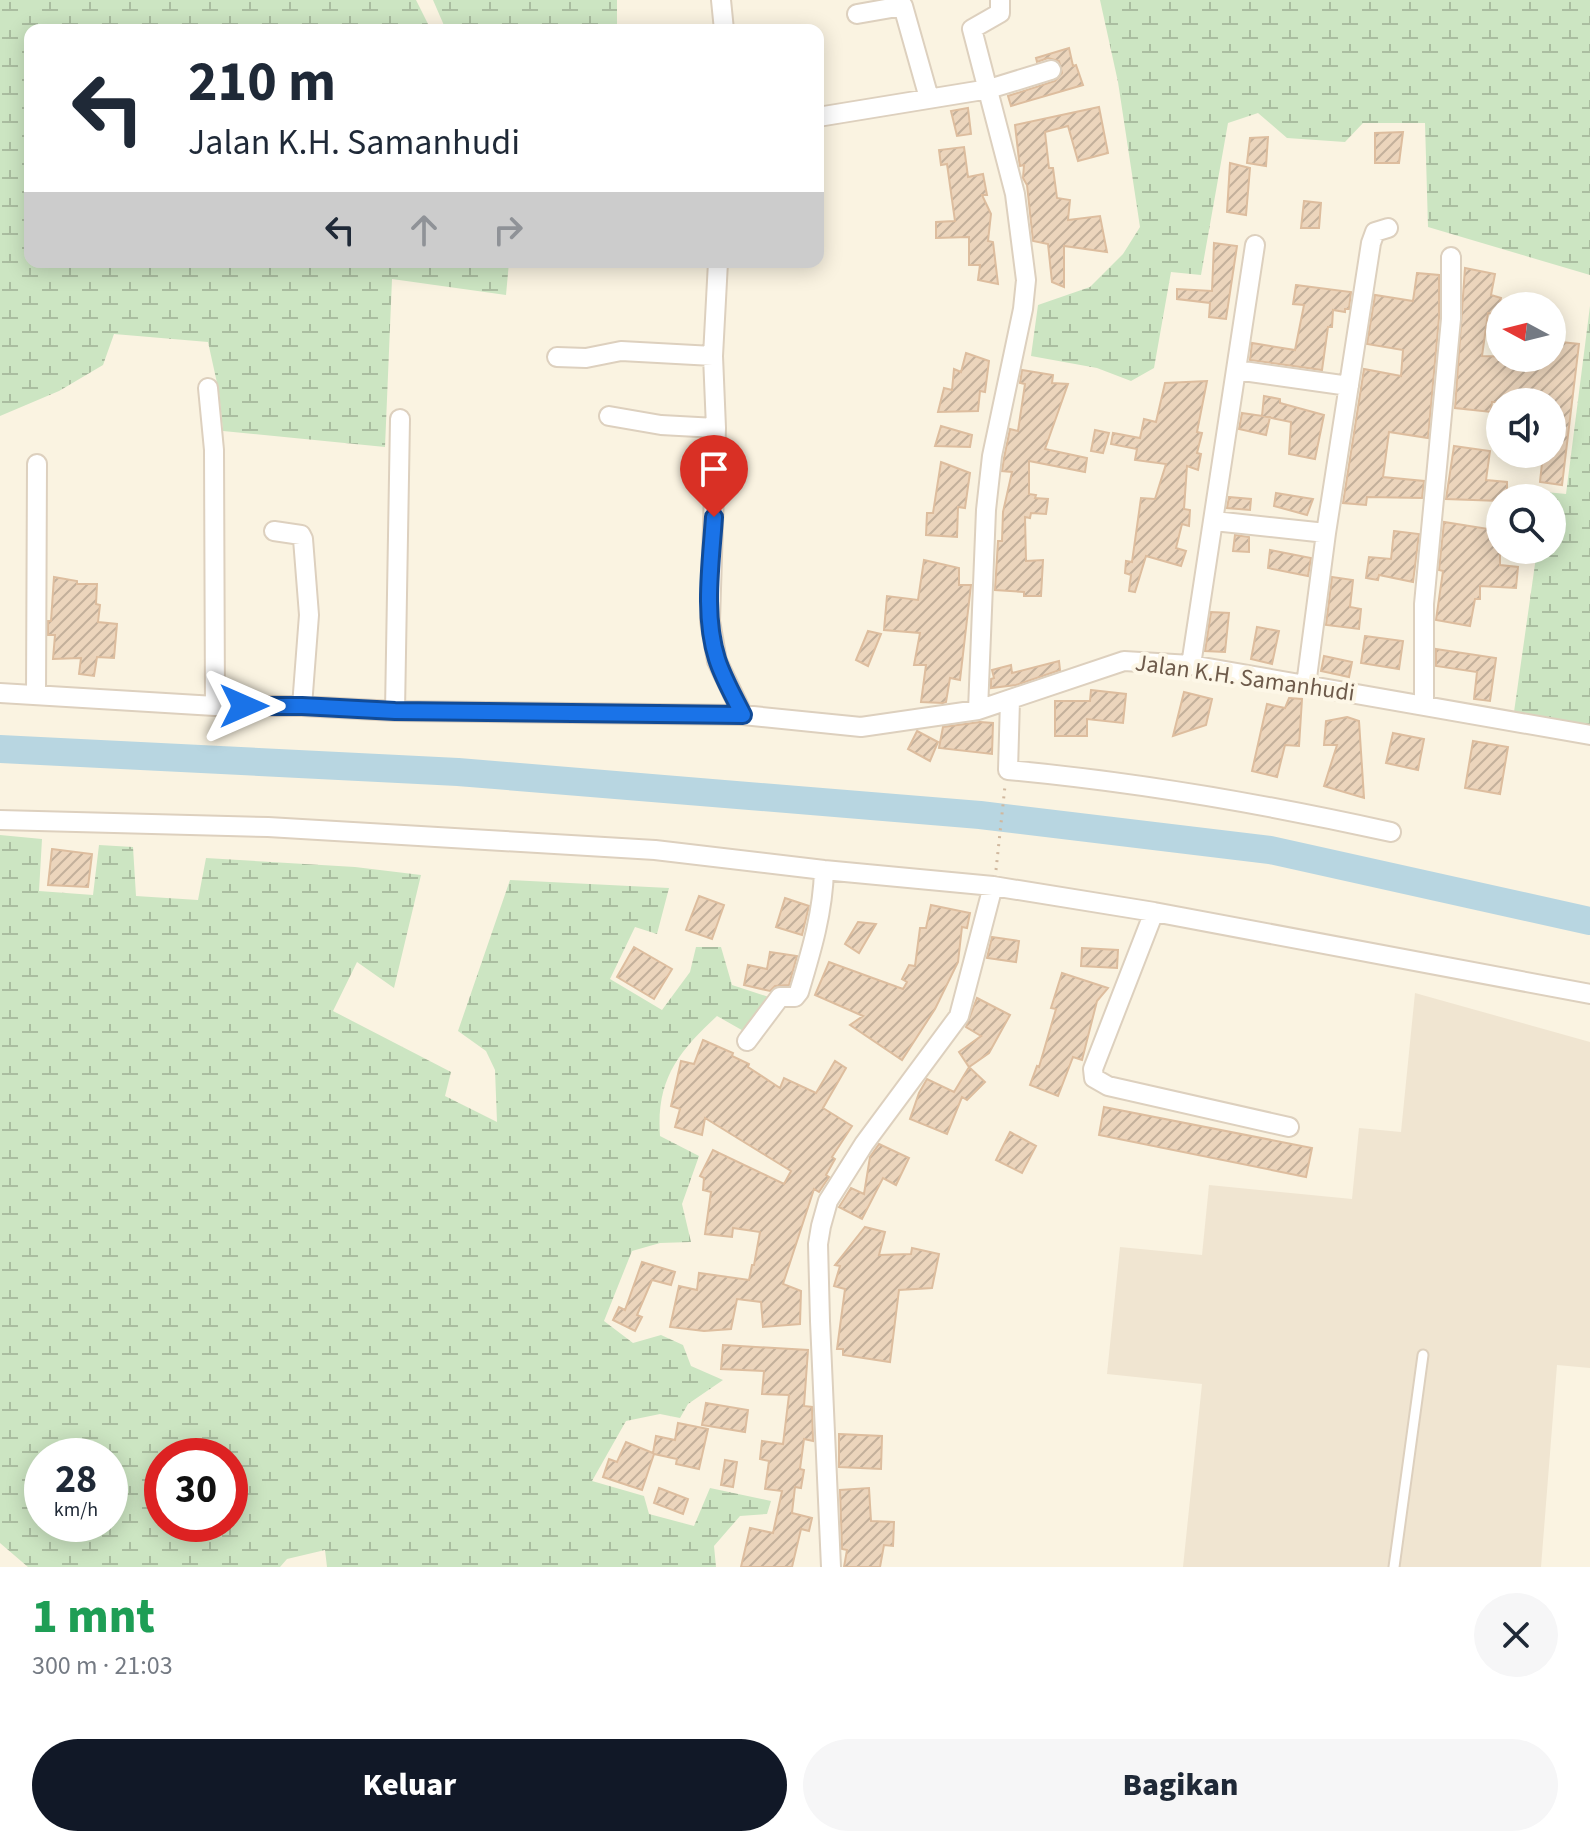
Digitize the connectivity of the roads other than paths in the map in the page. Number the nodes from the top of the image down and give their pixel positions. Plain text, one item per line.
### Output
1 (721, 0) edge
2 (1000, 0) edge
3 (857, 14) dead end
4 (723, 24) edge
5 (1051, 70) dead end
6 (989, 89) junction
7 (929, 98) junction
8 (824, 116) edge
9 (1388, 228) dead end
10 (1255, 245) dead end
11 (1451, 257) dead end
12 (718, 268) edge
13 (713, 356) junction
14 (557, 357) dead end
15 (1236, 370) junction
16 (1349, 386) junction
17 (208, 388) dead end
18 (609, 416) dead end
19 (400, 419) dead end
20 (716, 428) junction
21 (37, 464) dead end
22 (1214, 521) junction
23 (274, 531) dead end
24 (1326, 533) junction
25 (1191, 665) junction
26 (36, 682) junction
27 (1306, 685) junction
28 (215, 691) junction
29 (0, 693) edge
30 (302, 694) junction
31 (394, 697) junction
32 (1010, 700) junction
33 (1424, 705) junction
34 (978, 710) junction
35 (743, 715) junction
36 (1590, 735) edge
37 (0, 820) edge
38 (1391, 832) dead end
39 (823, 886) junction
40 (993, 886) junction
41 (1154, 912) junction
42 (1590, 994) edge
43 (747, 1041) dead end
44 (1289, 1127) dead end
45 (1423, 1355) dead end
46 (831, 1567) edge
47 (1394, 1567) edge

1 - 4 street
2 - 6 street
3 - 7 street
5 - 6 street
6 - 7 street
6 - 34 street
7 - 8 street
9 - 16 street
10 - 15 street
11 - 33 street
12 - 13 street
13 - 14 street
13 - 20 street
15 - 16 street
15 - 22 street
16 - 24 street
17 - 28 street
18 - 20 street
19 - 31 street
20 - 35 street
21 - 26 street
22 - 24 street
22 - 25 street
23 - 30 street
24 - 27 street
25 - 27 street, Jalan K.H. Samanhudi
25 - 32 street, Jalan K.H. Samanhudi
26 - 28 street, Jalan K.H. Samanhudi
26 - 29 street, Jalan K.H. Samanhudi
27 - 33 street, Jalan K.H. Samanhudi
28 - 30 street, Jalan K.H. Samanhudi
30 - 31 street, Jalan K.H. Samanhudi
31 - 35 street, Jalan K.H. Samanhudi
32 - 34 street, Jalan K.H. Samanhudi
32 - 38 street
33 - 36 street, Jalan K.H. Samanhudi
34 - 35 street, Jalan K.H. Samanhudi
37 - 39 street
39 - 40 street
39 - 43 street
40 - 41 street
40 - 46 street
41 - 42 street
41 - 44 street
45 - 47 lane

